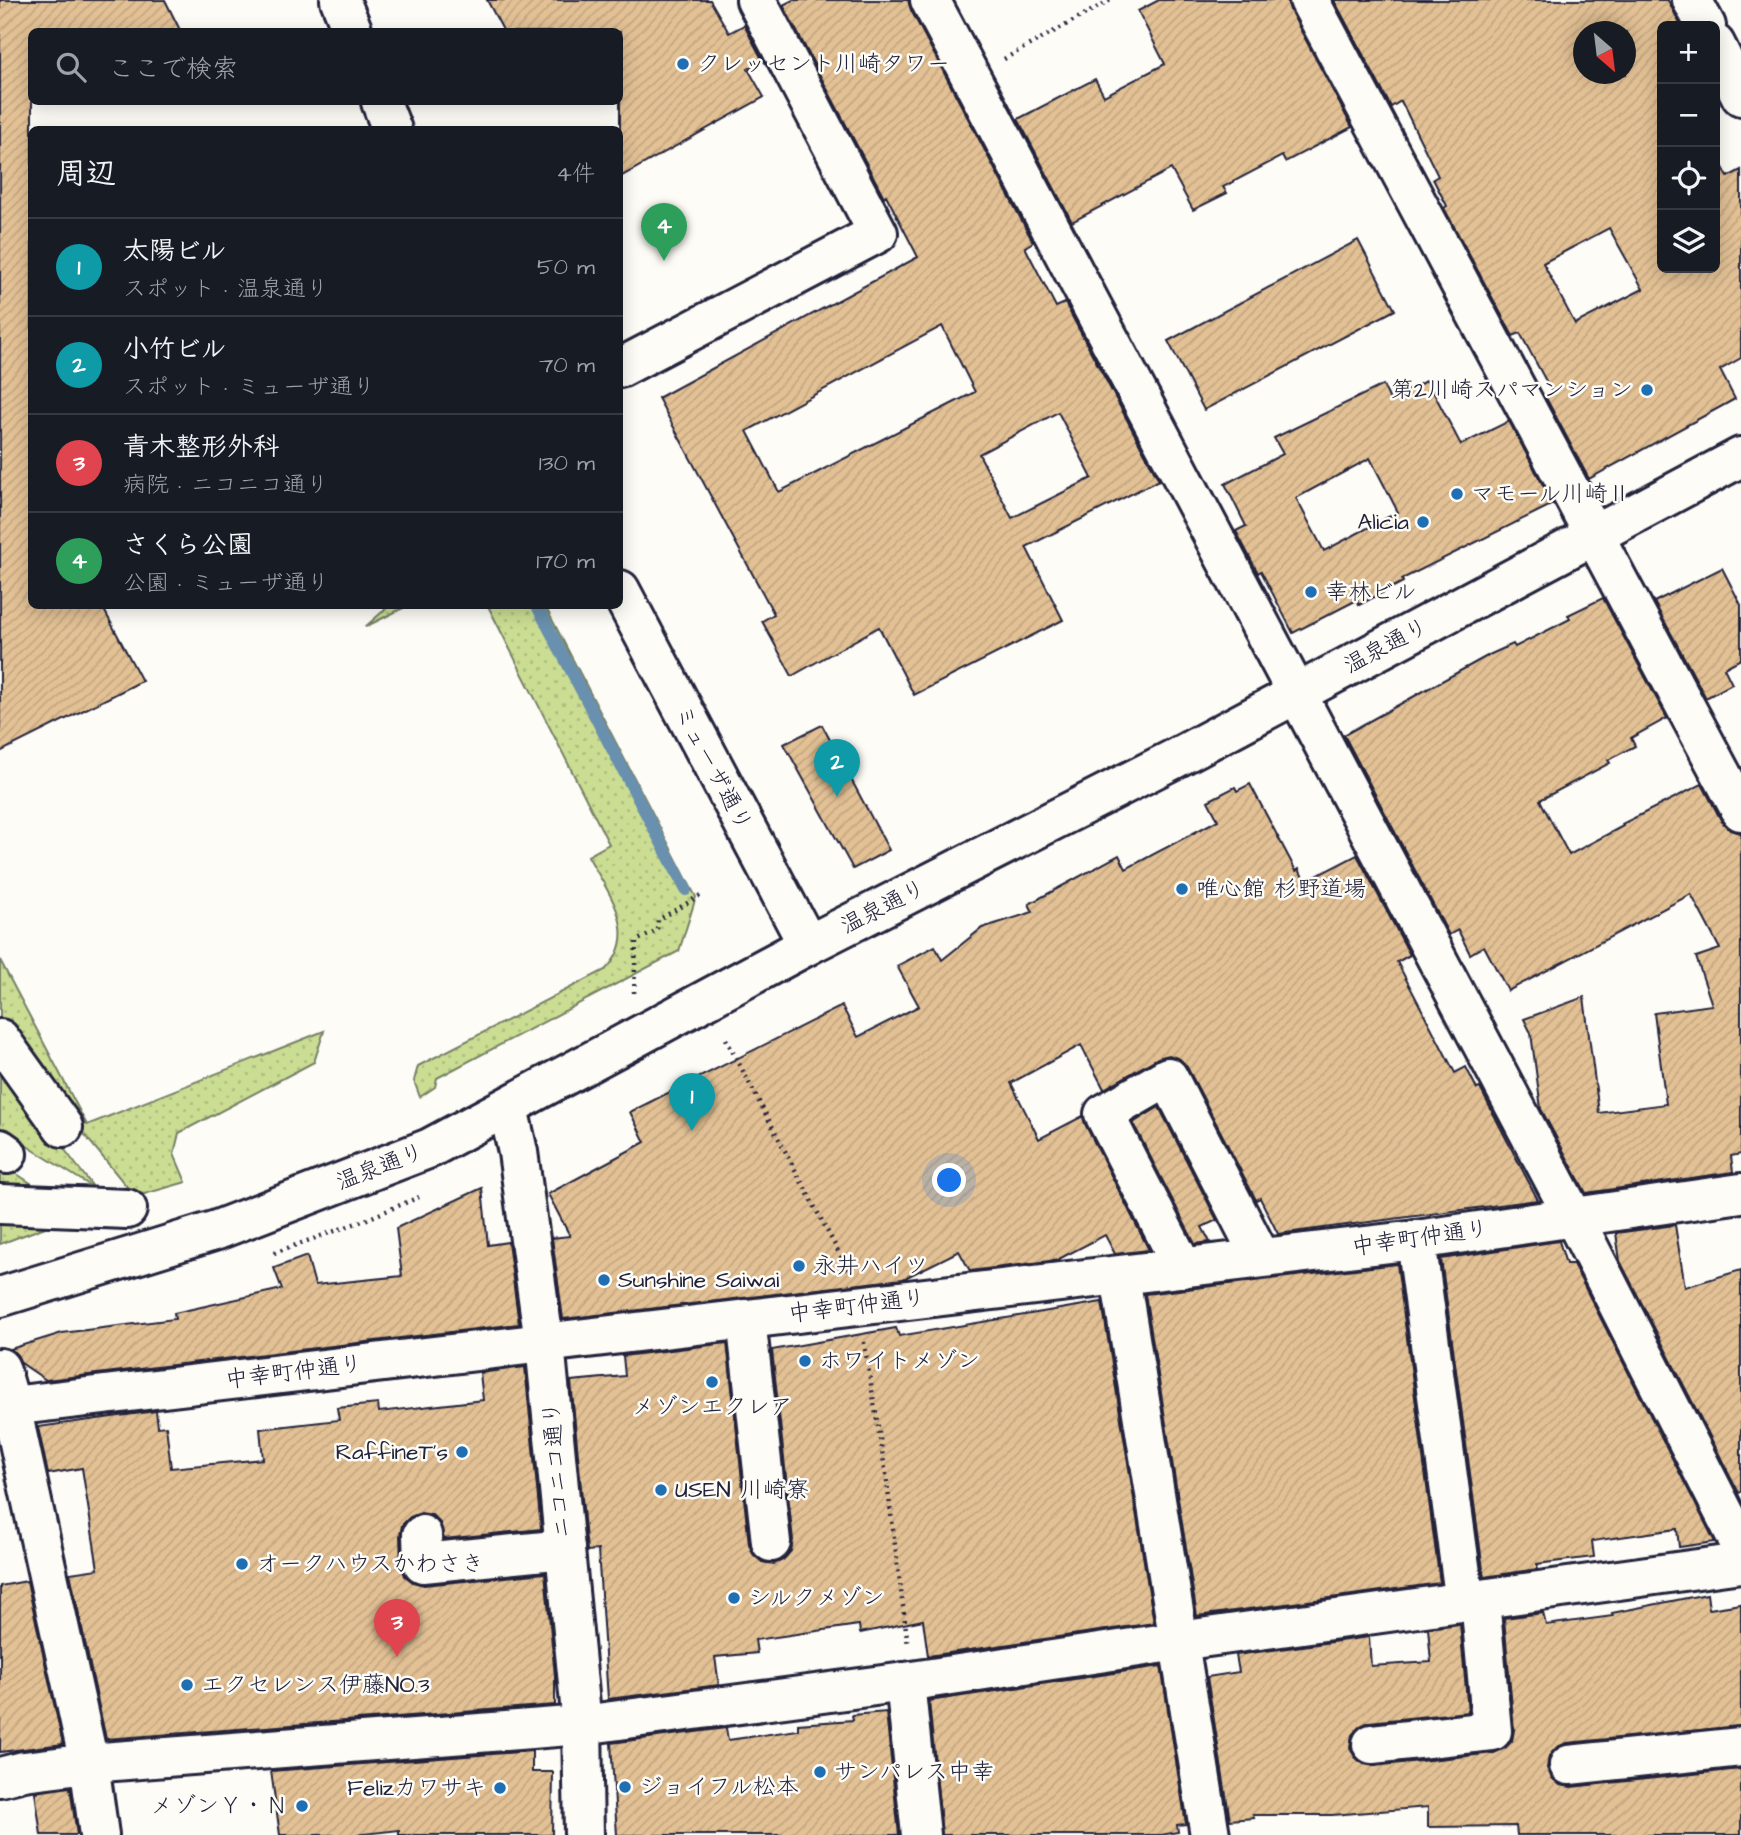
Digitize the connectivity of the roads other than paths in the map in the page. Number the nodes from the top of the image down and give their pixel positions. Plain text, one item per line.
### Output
1 (340, 0) edge
2 (756, 0) edge
3 (930, 0) edge
4 (1309, 0) edge
5 (1692, 0) edge
6 (1703, 21) edge
7 (351, 28) edge
8 (1720, 54) edge
9 (1741, 96) edge
10 (382, 105) edge
11 (390, 126) edge
12 (623, 366) edge
13 (1741, 457) edge
14 (1594, 534) junction
15 (623, 596) edge
16 (1298, 693) junction
17 (1741, 811) edge
18 (808, 945) junction
19 (0, 1040) edge
20 (508, 1108) junction
21 (63, 1127) dead end
22 (1741, 1193) edge
23 (0, 1204) edge
24 (127, 1209) dead end
25 (1573, 1216) junction
26 (1416, 1240) junction
27 (1261, 1258) junction
28 (1183, 1268) junction
29 (1120, 1276) junction
30 (0, 1297) edge
31 (746, 1319) junction
32 (544, 1341) junction
33 (0, 1367) edge
34 (11, 1406) junction
35 (422, 1535) dead end
36 (771, 1542) dead end
37 (1741, 1546) edge
38 (565, 1549) junction
39 (1741, 1563) edge
40 (1473, 1602) junction
41 (1179, 1641) junction
42 (909, 1681) junction
43 (582, 1725) junction
44 (1372, 1744) dead end
45 (1741, 1747) edge
46 (89, 1763) junction
47 (1569, 1765) dead end
48 (0, 1777) edge
49 (99, 1835) edge
50 (584, 1835) edge
51 (921, 1835) edge
52 (1210, 1835) edge

1 - 7 street
2 - 12 street
3 - 16 street
4 - 14 street
5 - 6 street
8 - 9 street
10 - 11 street
13 - 14 street, 温泉通り
14 - 16 street, 温泉通り
14 - 17 street
15 - 18 street, ミューザ通り
16 - 18 street, 温泉通り
16 - 25 street
18 - 20 street, 温泉通り
19 - 21 street
20 - 30 street, 温泉通り
20 - 32 street, ニコニコ通り
22 - 25 street, 中幸町仲通り
23 - 24 street
25 - 26 street, 中幸町仲通り
25 - 37 street
26 - 27 street, 中幸町仲通り
26 - 40 street
27 - 28 street, 中幸町仲通り
27 - 28 street
28 - 29 street, 中幸町仲通り
29 - 31 street, 中幸町仲通り
29 - 41 street
31 - 32 street, 中幸町仲通り
31 - 36 street
32 - 34 street, 中幸町仲通り
32 - 38 street, ニコニコ通り
33 - 34 street
34 - 46 street
35 - 38 street
38 - 43 street, ニコニコ通り
39 - 40 street
40 - 41 street
40 - 44 street
41 - 42 street
41 - 52 street
42 - 43 street
42 - 51 street
43 - 46 street
43 - 50 street, ニコニコ通り
45 - 47 street
46 - 48 street
46 - 49 street

